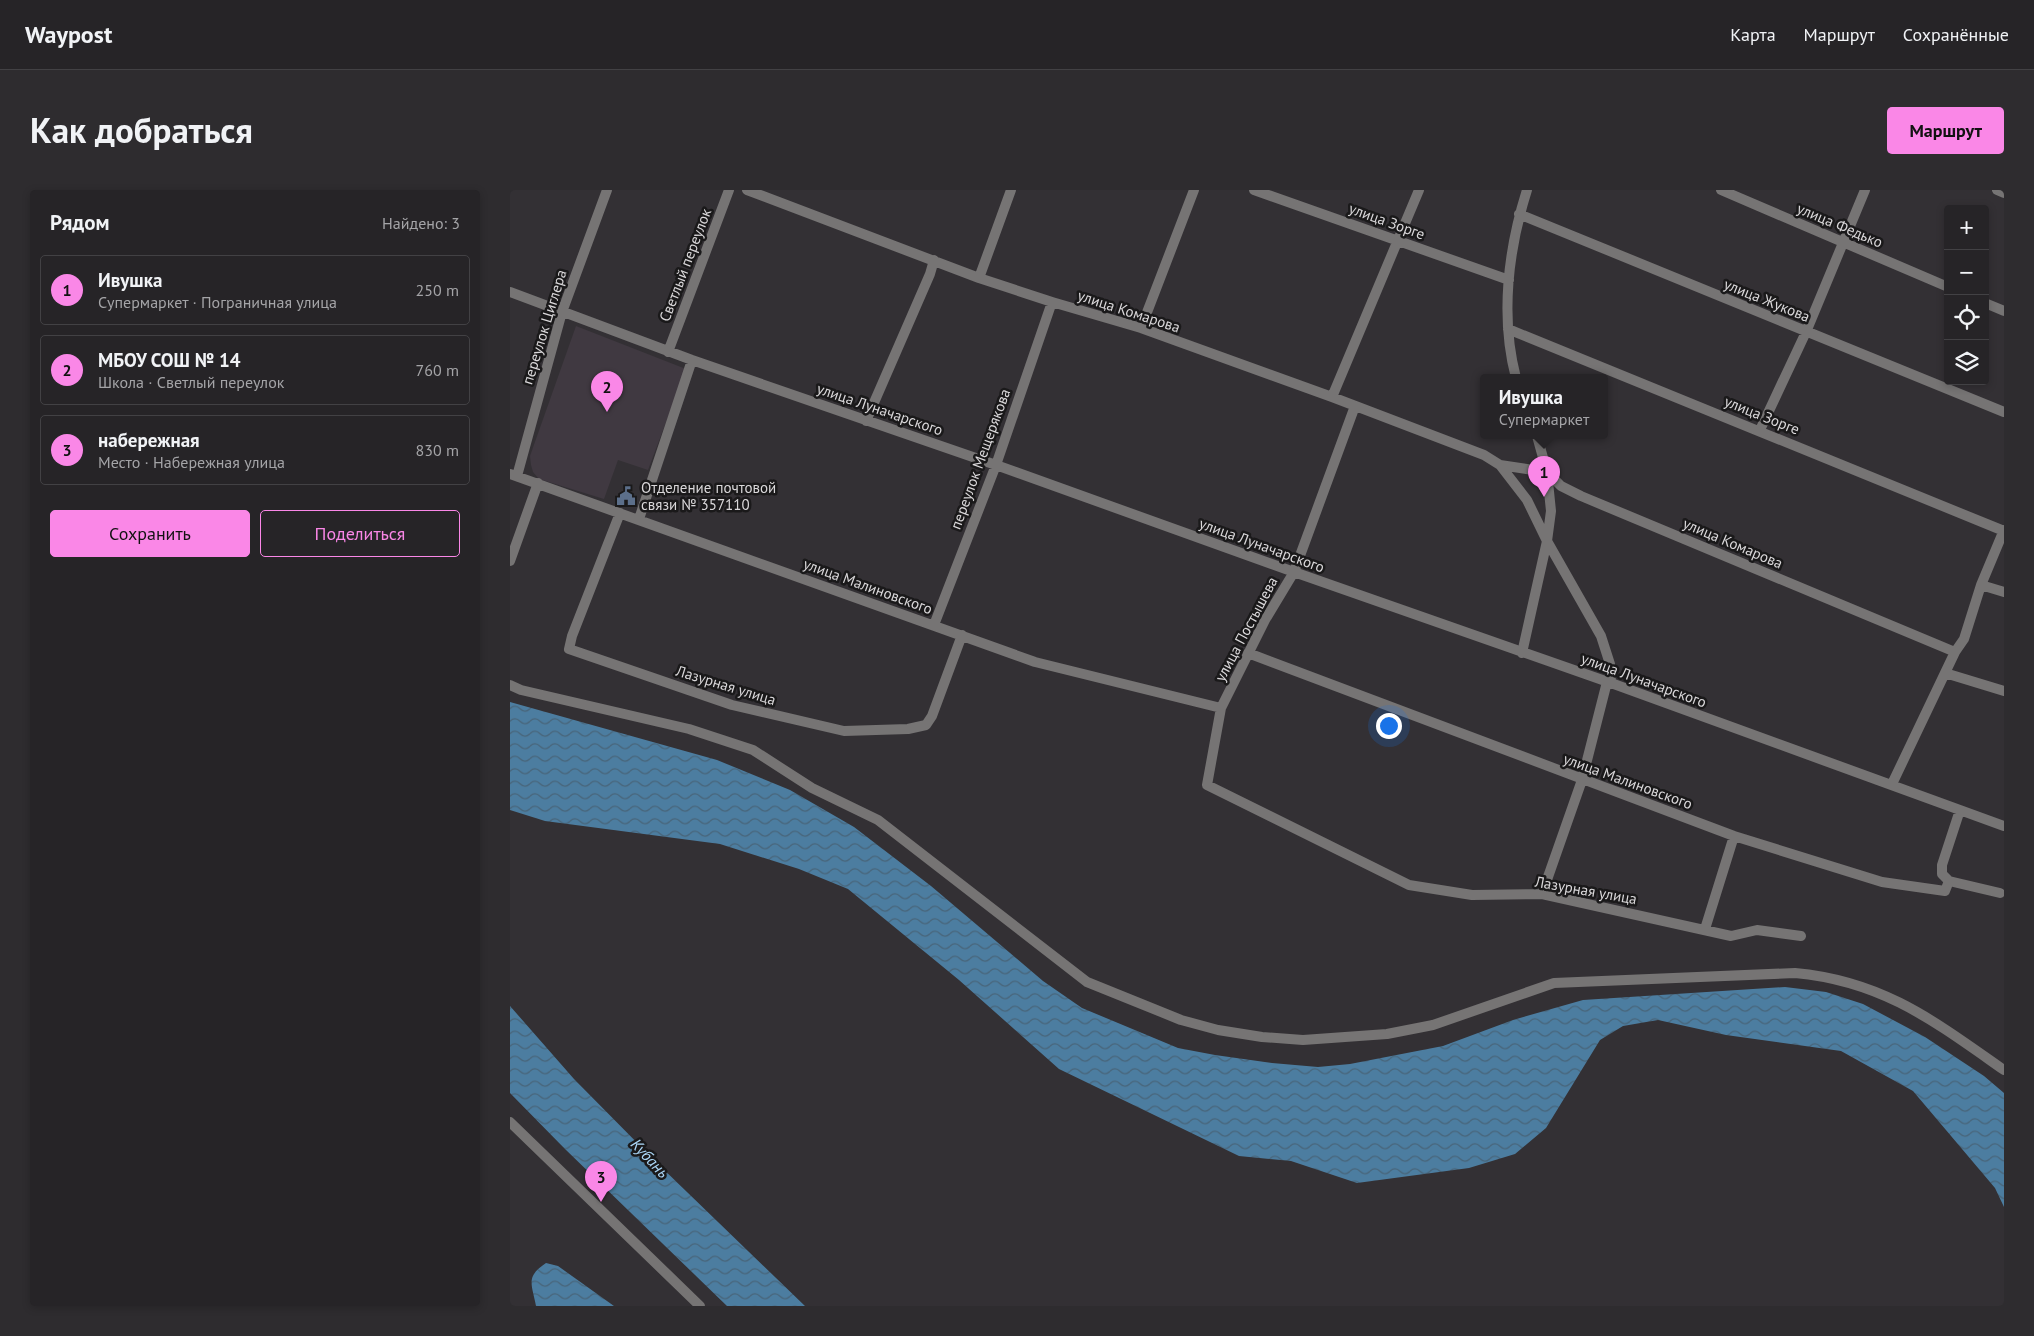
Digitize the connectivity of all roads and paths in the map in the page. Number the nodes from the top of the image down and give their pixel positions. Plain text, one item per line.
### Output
1 (607, 190) edge
2 (729, 190) edge
3 (747, 190) edge
4 (1011, 190) edge
5 (1194, 190) edge
6 (1254, 190) edge
7 (1419, 190) edge
8 (1527, 190) edge
9 (1721, 190) edge
10 (1865, 190) edge
11 (1997, 190) edge
12 (2004, 193) edge
13 (1519, 214) junction
14 (1398, 242) junction
15 (1844, 242) junction
16 (934, 260) junction
17 (978, 278) junction
18 (1509, 280) junction
19 (1944, 285) edge
20 (510, 292) edge
21 (1052, 302) junction
22 (1989, 305) edge
23 (2004, 311) edge
24 (562, 312) junction
25 (1140, 328) junction
26 (1508, 329) junction
27 (1806, 332) junction
28 (668, 352) junction
29 (692, 360) junction
30 (1515, 374) edge
31 (1332, 397) junction
32 (1355, 406) junction
33 (2004, 412) edge
34 (866, 421) junction
35 (1760, 430) junction
36 (1538, 439) edge
37 (996, 465) junction
38 (1500, 465) junction
39 (1547, 472) junction
40 (513, 475) edge
41 (538, 483) junction
42 (620, 513) junction
43 (639, 519) junction
44 (2004, 530) edge
45 (1547, 541) junction
46 (510, 561) edge
47 (1294, 572) junction
48 (1981, 585) junction
49 (2004, 592) edge
50 (934, 625) junction
51 (962, 635) junction
52 (1955, 652) junction
53 (1248, 653) junction
54 (1522, 653) junction
55 (1945, 673) junction
56 (1609, 683) junction
57 (510, 685) edge
58 (2004, 691) edge
59 (1222, 708) junction
60 (1582, 780) junction
61 (1892, 784) junction
62 (1207, 785) joint
63 (1960, 810) junction
64 (2004, 826) edge
65 (1734, 836) junction
66 (1949, 881) junction
67 (2000, 893) dead end
68 (1542, 894) junction
69 (1704, 929) junction
70 (1801, 936) dead end
71 (2004, 1070) edge
72 (510, 1122) edge
73 (700, 1306) edge

1 - 24 street, переулок Циглера
2 - 28 street, Светлый переулок
3 - 16 street, улица Комарова
4 - 17 street
5 - 25 street
6 - 14 street, улица Зорге
7 - 14 street
8 - 13 street
9 - 15 street, улица Федько
10 - 15 street
11 - 12 street
13 - 18 street
13 - 27 street, улица Жукова
14 - 18 street, улица Зорге
14 - 31 street
15 - 19 street, улица Федько
15 - 27 street
16 - 17 street, улица Комарова
16 - 34 street
17 - 21 street, улица Комарова
18 - 26 street
20 - 24 street, улица Луначарского
21 - 25 street, улица Комарова
21 - 37 street, переулок Мещерякова
22 - 23 street
24 - 28 street, улица Луначарского
24 - 40 street, переулок Циглера
25 - 31 street, улица Комарова
26 - 30 street
26 - 35 street, улица Зорге
27 - 33 street, улица Жукова
27 - 35 street
28 - 29 street, улица Луначарского
29 - 34 street, улица Луначарского
29 - 43 street
31 - 32 street, улица Комарова
32 - 38 street, улица Комарова
32 - 47 street, улица Постышева
34 - 37 street, улица Луначарского
35 - 44 street, улица Зорге
36 - 39 street
37 - 47 street, улица Луначарского
37 - 50 street, переулок Мещерякова
38 - 39 street, улица Комарова
38 - 45 street, улица Комарова
39 - 45 street
39 - 52 street, улица Комарова
40 - 41 street, улица Малиновского
41 - 42 street, улица Малиновского
41 - 46 street
42 - 43 street, улица Малиновского
42 - 51 street, Лазурная улица
43 - 50 street, улица Малиновского
44 - 48 street
45 - 54 street
45 - 56 street, улица Комарова
47 - 53 street, улица Постышева
47 - 54 street, улица Луначарского
48 - 49 street
48 - 52 street
50 - 51 street, улица Малиновского
51 - 59 street, улица Малиновского
52 - 55 street
53 - 59 street, улица Постышева
53 - 60 street, улица Малиновского
54 - 56 street, улица Луначарского
55 - 58 street
55 - 61 street
56 - 60 street
56 - 61 street, улица Луначарского
57 - 71 street
59 - 62 street, улица Постышева
60 - 65 street, улица Малиновского
60 - 68 street
61 - 63 street, улица Луначарского
62 - 68 street, Лазурная улица
63 - 64 street, улица Луначарского
63 - 66 street
65 - 66 street, улица Малиновского
65 - 69 street
66 - 67 street
68 - 69 street, Лазурная улица
69 - 70 street, Лазурная улица
72 - 73 street

